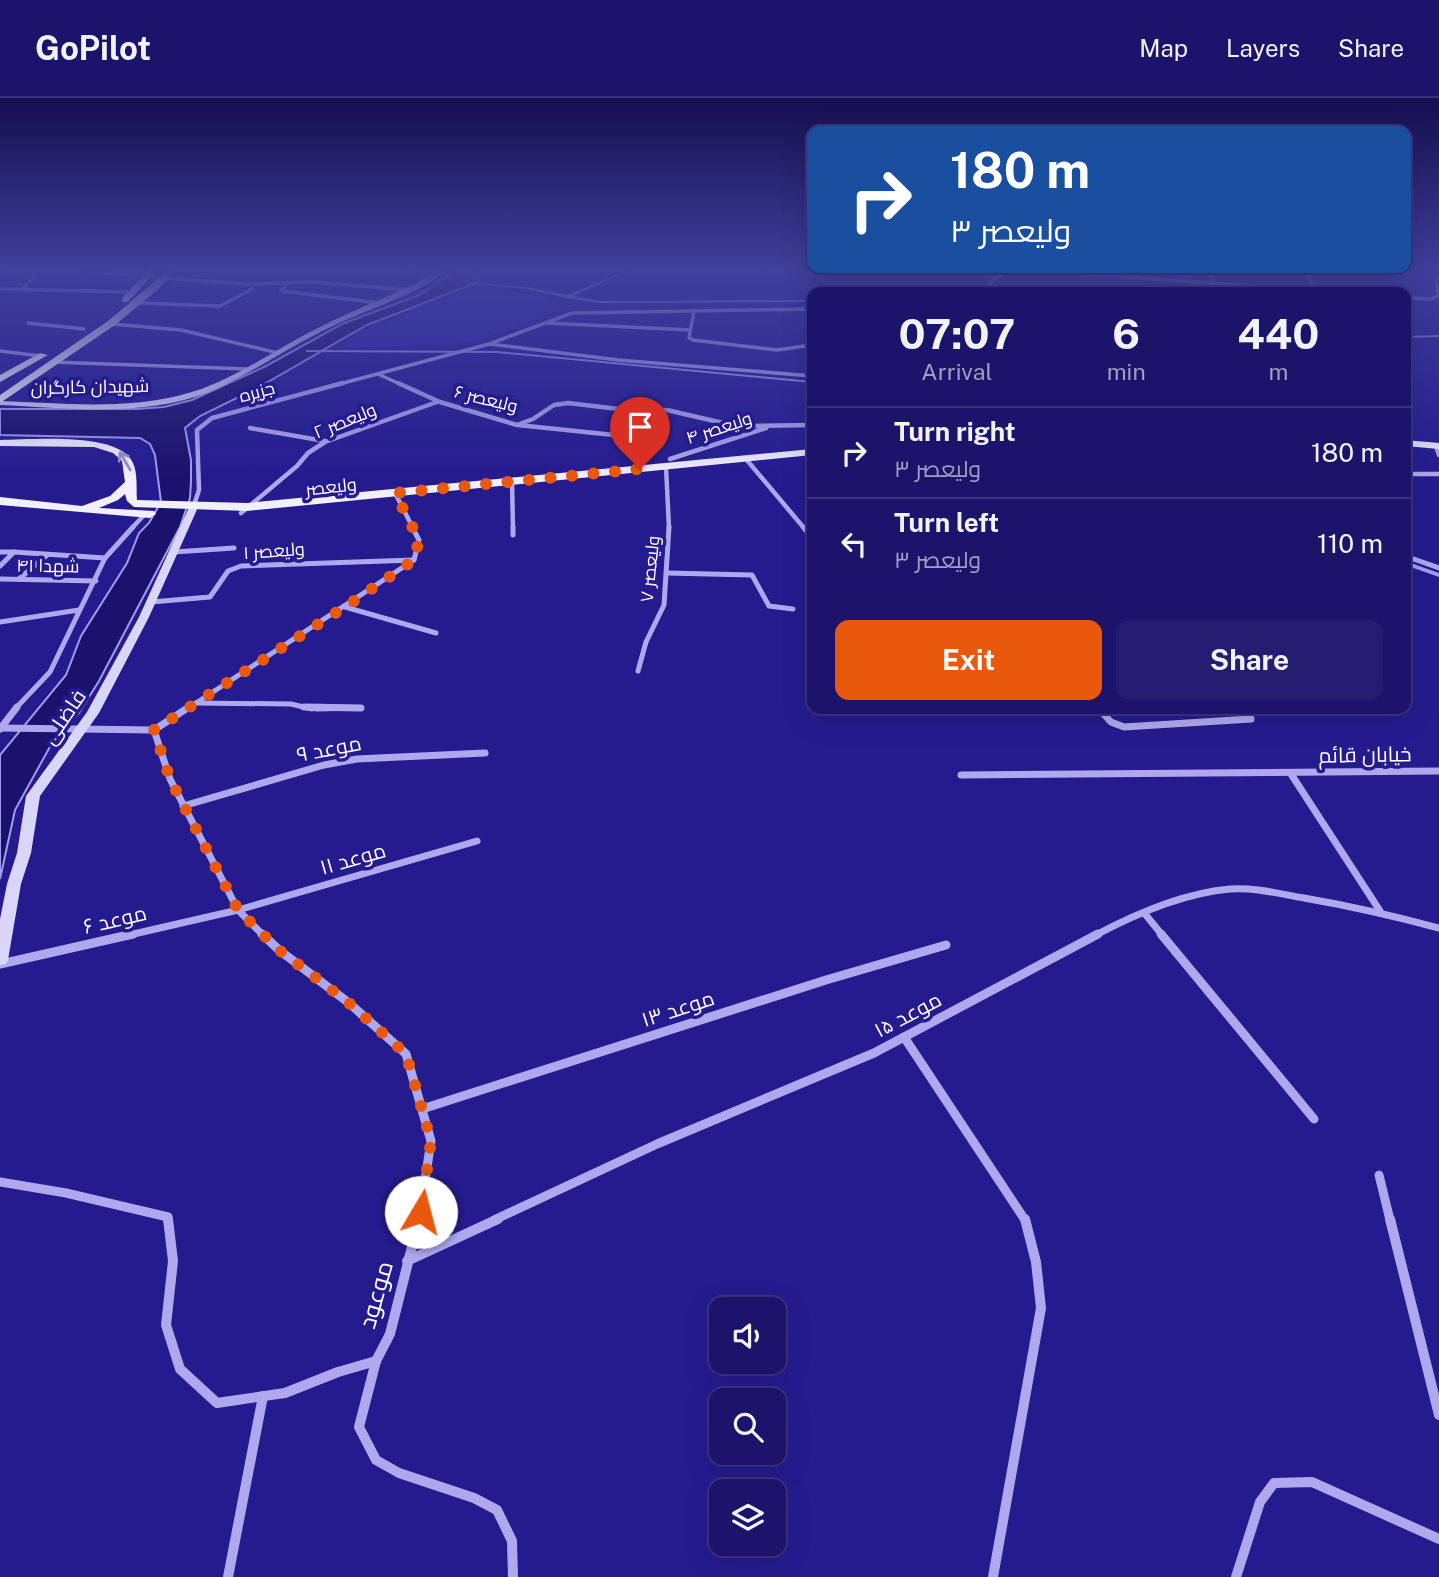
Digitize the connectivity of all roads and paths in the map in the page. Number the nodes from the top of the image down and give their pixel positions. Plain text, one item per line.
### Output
1 (88, 339) edge
2 (219, 339) edge
3 (302, 339) edge
4 (502, 339) edge
5 (691, 339) edge
6 (489, 344) junction
7 (807, 346) edge
8 (799, 348) junction
9 (51, 350) dead end
10 (0, 351) edge
11 (807, 351) edge
12 (278, 353) junction
13 (41, 356) junction
14 (52, 362) junction
15 (247, 369) junction
16 (378, 374) junction
17 (807, 376) edge
18 (0, 380) edge
19 (0, 402) edge
20 (440, 402) junction
21 (777, 424) junction
22 (517, 425) junction
23 (807, 425) edge
24 (250, 428) dead end
25 (633, 437) dead end
26 (1411, 437) edge
27 (326, 442) junction
28 (0, 443) edge
29 (1411, 444) edge
30 (1438, 446) edge
31 (807, 455) edge
32 (747, 461) junction
33 (668, 466) junction
34 (1411, 474) edge
35 (1439, 474) edge
36 (131, 483) junction
37 (513, 484) junction
38 (396, 496) junction
39 (0, 501) edge
40 (191, 509) junction
41 (80, 510) junction
42 (244, 510) junction
43 (151, 511) junction
44 (807, 532) edge
45 (513, 535) dead end
46 (234, 548) dead end
47 (0, 552) edge
48 (14, 552) junction
49 (174, 552) junction
50 (47, 555) junction
51 (105, 558) junction
52 (1411, 558) edge
53 (414, 560) junction
54 (1417, 560) junction
55 (1411, 563) edge
56 (0, 566) edge
57 (1439, 568) edge
58 (667, 573) junction
59 (0, 579) edge
60 (19, 579) junction
61 (96, 581) junction
62 (151, 602) junction
63 (345, 607) junction
64 (793, 609) dead end
65 (79, 610) junction
66 (0, 622) edge
67 (436, 633) dead end
68 (638, 671) dead end
69 (195, 703) junction
70 (361, 708) dead end
71 (1104, 714) edge
72 (1251, 719) dead end
73 (0, 728) edge
74 (81, 729) junction
75 (154, 730) junction
76 (485, 753) dead end
77 (1439, 771) edge
78 (1291, 774) junction
79 (961, 775) dead end
80 (183, 806) junction
81 (477, 841) dead end
82 (238, 910) junction
83 (1380, 912) junction
84 (1146, 914) junction
85 (1439, 928) edge
86 (946, 945) dead end
87 (0, 962) edge
88 (904, 1037) junction
89 (422, 1109) junction
90 (1314, 1119) dead end
91 (1379, 1174) dead end
92 (0, 1182) edge
93 (407, 1261) junction
94 (376, 1362) junction
95 (263, 1396) junction
96 (1439, 1415) edge
97 (1439, 1539) edge
98 (228, 1577) edge
99 (513, 1577) edge
100 (993, 1577) edge
101 (1236, 1577) edge

1 - 14 main road
2 - 12 street
3 - 12 street, شهیدان کارگران
4 - 6 street, جزیره
5 - 8 street
6 - 16 street, جزیره
6 - 17 street
7 - 8 street
8 - 11 street
9 - 13 main road
10 - 13 street
12 - 15 street, شهیدان کارگران
13 - 18 main road
14 - 15 street
14 - 19 main road
15 - 19 street, شهیدان کارگران
16 - 20 street, ولیعصر ۶
16 - 40 street, جزیره
20 - 22 street, ولیعصر ۶
20 - 27 street, ولیعصر ۲
21 - 22 street, ولیعصر ۶
21 - 23 street, ولیعصر ۶
21 - 33 street, ولیعصر ۴
22 - 25 street
24 - 27 street
26 - 30 main road
27 - 42 street, ولیعصر ۲
36 -> 28 main road
29 - 30 main road
31 - 32 main road, ولیعصر
32 - 33 main road, ولیعصر
32 - 44 street
33 - 37 main road, ولیعصر
33 - 58 street, ولیعصر ۷
34 - 35 street
36 - 41 main road
36 - 43 main road
37 - 38 main road, ولیعصر
37 - 45 street
38 - 42 main road, ولیعصر
38 - 53 street
39 - 41 main road
40 - 42 main road, ولیعصر
40 - 43 main road, ولیعصر
40 - 49 street, فاضلی
41 - 43 main road
43 - 51 street
46 - 49 street
47 - 48 street
48 - 50 street
48 - 56 street
49 - 62 street, فاضلی
50 - 51 street
50 - 60 street
51 - 61 street
52 - 54 street
53 - 62 street, ولیعصر ۱
53 - 63 street
54 - 55 street
54 - 57 street
58 - 64 street
58 - 68 street, ولیعصر ۷
59 - 60 street, شهدا ۴۱
60 - 61 street, شهدا ۴۱
61 - 65 street
62 - 74 street, فاضلی
63 - 67 street
63 - 69 street
65 - 66 street
65 - 73 street
69 - 70 street
69 - 75 street
71 - 72 street
73 - 74 street
74 - 75 street
74 - 87 street, فاضلی
75 - 80 street, موعود
76 - 80 street, موعد ۹
77 - 78 street, خیابان قائم
78 - 79 street, خیابان قائم
78 - 83 street
80 - 82 street, موعود
81 - 82 street, موعد ۱۱
82 - 87 street, موعد ۶
82 - 89 street, موعود
83 - 84 street, موعد ۱۵
83 - 85 street, موعد ۱۵
84 - 88 street, موعد ۱۵
84 - 90 street
86 - 89 street, موعد ۱۳
88 - 93 street, موعد ۱۵
88 - 100 street
89 - 93 street, موعود
91 - 96 street
92 - 95 street
93 - 94 street, موعود
94 - 95 street
94 - 99 street, موعود
95 - 98 street
97 - 101 street

